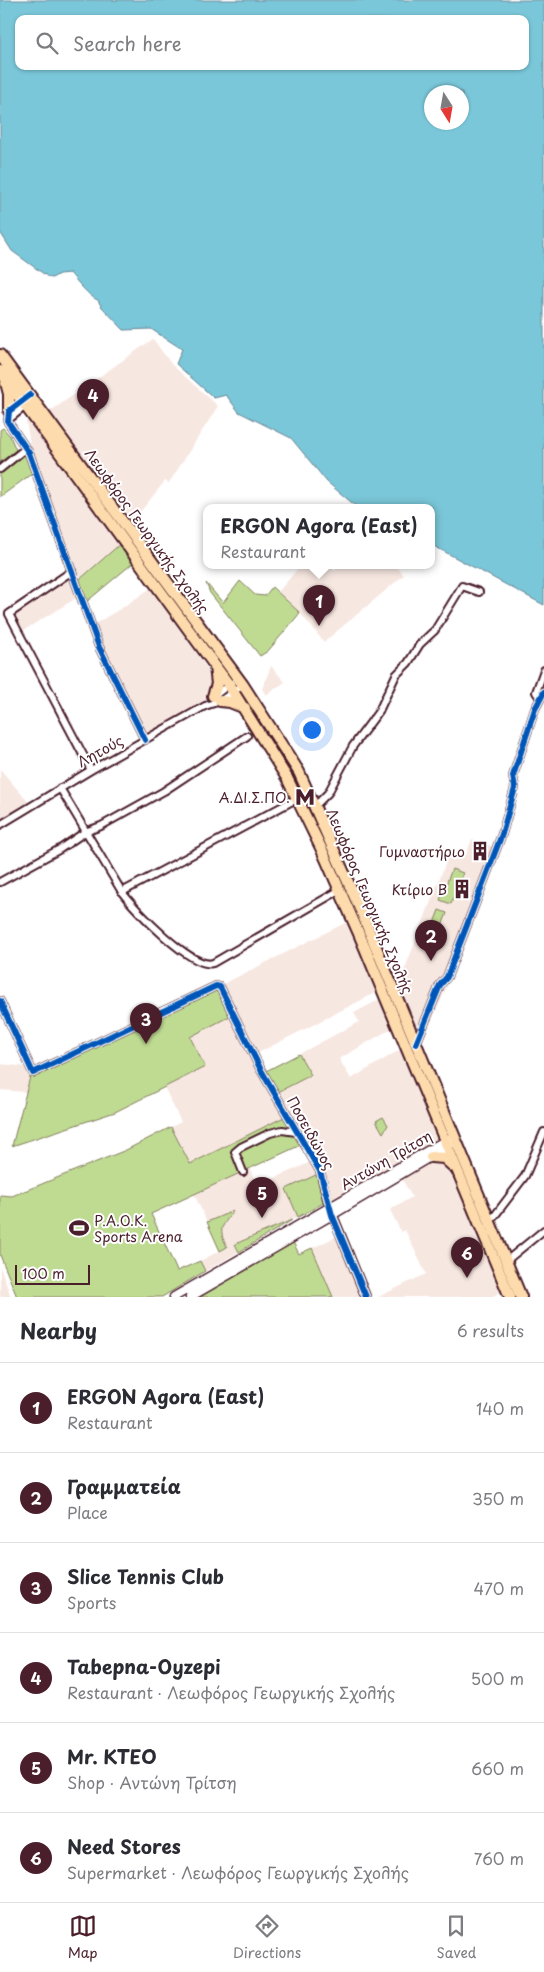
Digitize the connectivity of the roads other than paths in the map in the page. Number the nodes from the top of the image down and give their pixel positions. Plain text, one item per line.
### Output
1 (0, 355) edge
2 (2, 374) edge
3 (28, 400) junction
4 (8, 415) junction
5 (26, 448) junction
6 (0, 469) edge
7 (72, 570) junction
8 (479, 592) dead end
9 (214, 664) junction
10 (544, 670) edge
11 (241, 682) junction
12 (232, 688) junction
13 (542, 695) edge
14 (217, 699) junction
15 (245, 708) junction
16 (247, 736) dead end
17 (145, 740) junction
18 (91, 770) junction
19 (60, 788) junction
20 (298, 798) junction
21 (315, 806) junction
22 (0, 825) edge
23 (85, 832) junction
24 (0, 882) edge
25 (340, 890) junction
26 (122, 892) junction
27 (0, 1001) edge
28 (416, 1044) junction
29 (296, 1132) junction
30 (544, 1132) edge
31 (451, 1141) junction
32 (431, 1157) junction
33 (456, 1170) junction
34 (244, 1172) dead end
35 (330, 1207) junction
36 (332, 1215) junction
37 (490, 1222) junction
38 (544, 1230) edge
39 (506, 1261) junction
40 (174, 1297) edge
41 (190, 1297) edge
42 (366, 1297) edge
43 (510, 1297) edge
44 (522, 1297) edge

1 - 3 main road, Λεωφόρος Γεωργικής Σχολής
2 - 3 main road, Λεωφόρος Γεωργικής Σχολής
2 - 4 main road
3 - 4 street
3 - 9 main road, Λεωφόρος Γεωργικής Σχολής
3 - 11 main road, Λεωφόρος Γεωργικής Σχολής
4 - 5 street
5 - 6 street
5 - 7 street
7 - 17 street
7 - 18 street
8 - 21 street
9 - 12 main road, Λεωφόρος Γεωργικής Σχολής
9 - 14 main road
10 - 13 street
11 - 12 street, Λητούς
11 - 21 main road, Λεωφόρος Γεωργικής Σχολής
12 - 14 street, Λητούς
12 - 15 main road, Λεωφόρος Γεωργικής Σχολής
13 - 28 street
14 - 15 main road
14 - 17 street, Λητούς
15 - 20 main road, Λεωφόρος Γεωργικής Σχολής
16 - 23 street
17 - 18 street, Λητούς
18 - 19 street, Λητούς
19 - 22 street, Λητούς
19 - 23 street
20 - 25 main road, Λεωφόρος Γεωργικής Σχολής
20 - 26 street
21 - 28 main road, Λεωφόρος Γεωργικής Σχολής
23 - 24 street
23 - 26 street
25 - 26 street
25 - 31 main road, Λεωφόρος Γεωργικής Σχολής
27 - 29 street, Ποσειδώνος
28 - 31 main road, Λεωφόρος Γεωργικής Σχολής
29 - 34 street
29 - 35 street, Ποσειδώνος
30 - 37 street
31 - 32 street, Αντώνη Τρίτση
31 - 33 main road, Λεωφόρος Γεωργικής Σχολής
31 - 35 street, Αντώνη Τρίτση
31 - 37 main road
32 - 33 main road
32 - 36 street, Αντώνη Τρίτση
33 - 43 main road, Λεωφόρος Γεωργικής Σχολής
35 - 36 street, Ποσειδώνος
35 - 40 street, Αντώνη Τρίτση
36 - 41 street, Αντώνη Τρίτση
36 - 42 street, Ποσειδώνος
37 - 39 main road
38 - 39 street
39 - 44 main road

